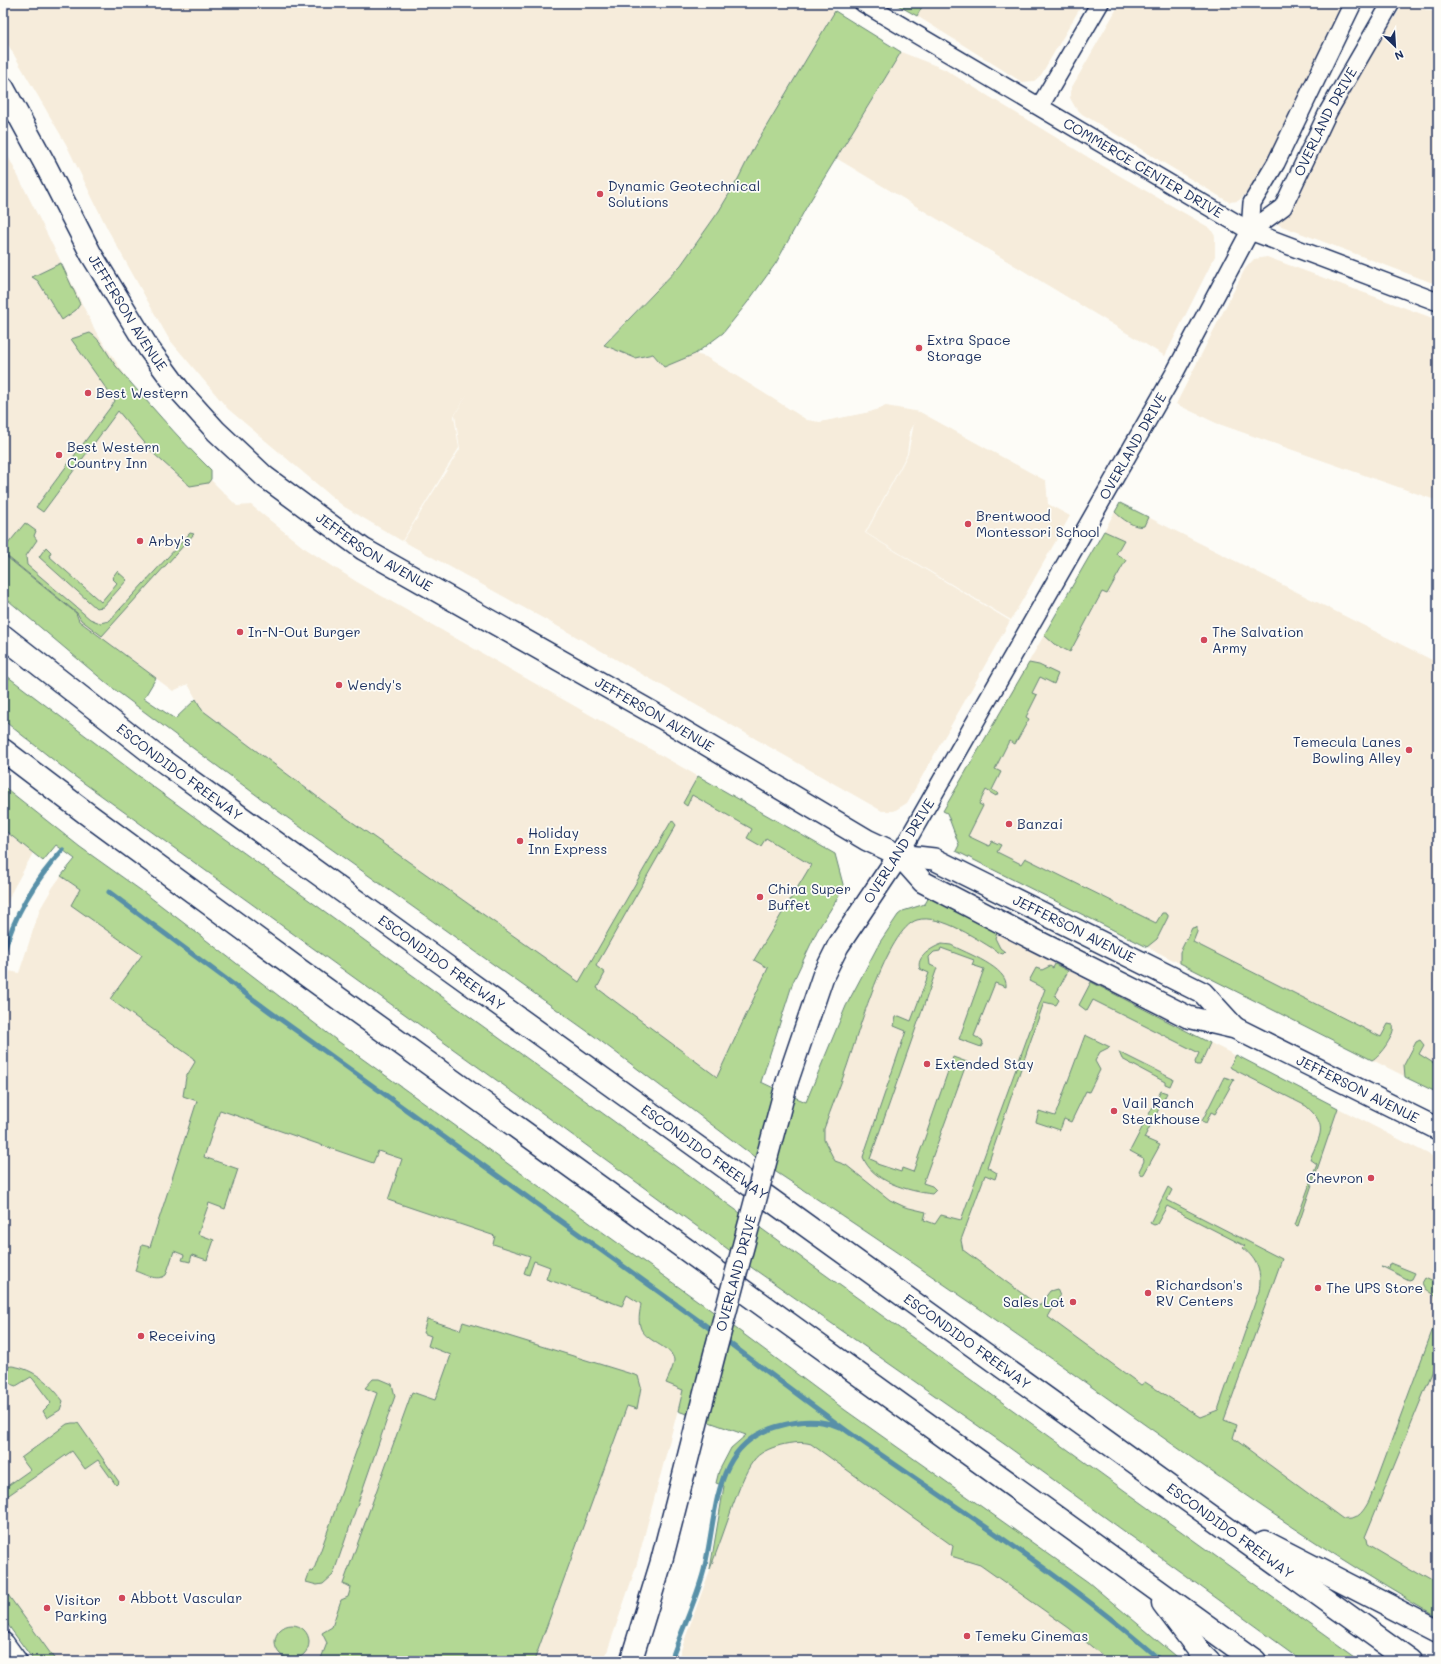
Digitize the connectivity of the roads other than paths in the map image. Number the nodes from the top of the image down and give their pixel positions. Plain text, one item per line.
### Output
1 (863, 3) edge
2 (1100, 3) edge
3 (1353, 3) edge
4 (1391, 3) edge
5 (3, 87) edge
6 (1040, 106) junction
7 (1250, 231) junction
8 (1438, 302) edge
9 (3, 636) edge
10 (3, 750) edge
11 (899, 855) junction
12 (1235, 1028) junction
13 (1438, 1129) edge
14 (1200, 1509) junction
15 (1150, 1586) junction
16 (1438, 1631) edge
17 (3, 1643) edge
18 (16, 1661) edge
19 (631, 1661) edge
20 (1209, 1661) edge
21 (1255, 1661) edge
22 (1411, 1661) edge

1 - 6 street, COMMERCE CENTER DRIVE
2 - 6 street
3 - 7 street, OVERLAND DRIVE
4 - 7 street, OVERLAND DRIVE
5 - 11 main road, JEFFERSON AVENUE
6 - 7 street, COMMERCE CENTER DRIVE
7 - 8 street, COMMERCE CENTER DRIVE
7 - 11 street, OVERLAND DRIVE
9 - 14 highway, ESCONDIDO FREEWAY
10 - 15 highway
11 - 12 main road, JEFFERSON AVENUE
11 - 12 main road, JEFFERSON AVENUE
11 - 19 main road, OVERLAND DRIVE, bridge
12 - 13 main road, JEFFERSON AVENUE
14 - 16 highway
14 - 22 highway, ESCONDIDO FREEWAY
15 - 20 highway
15 - 21 highway
17 - 18 main road

